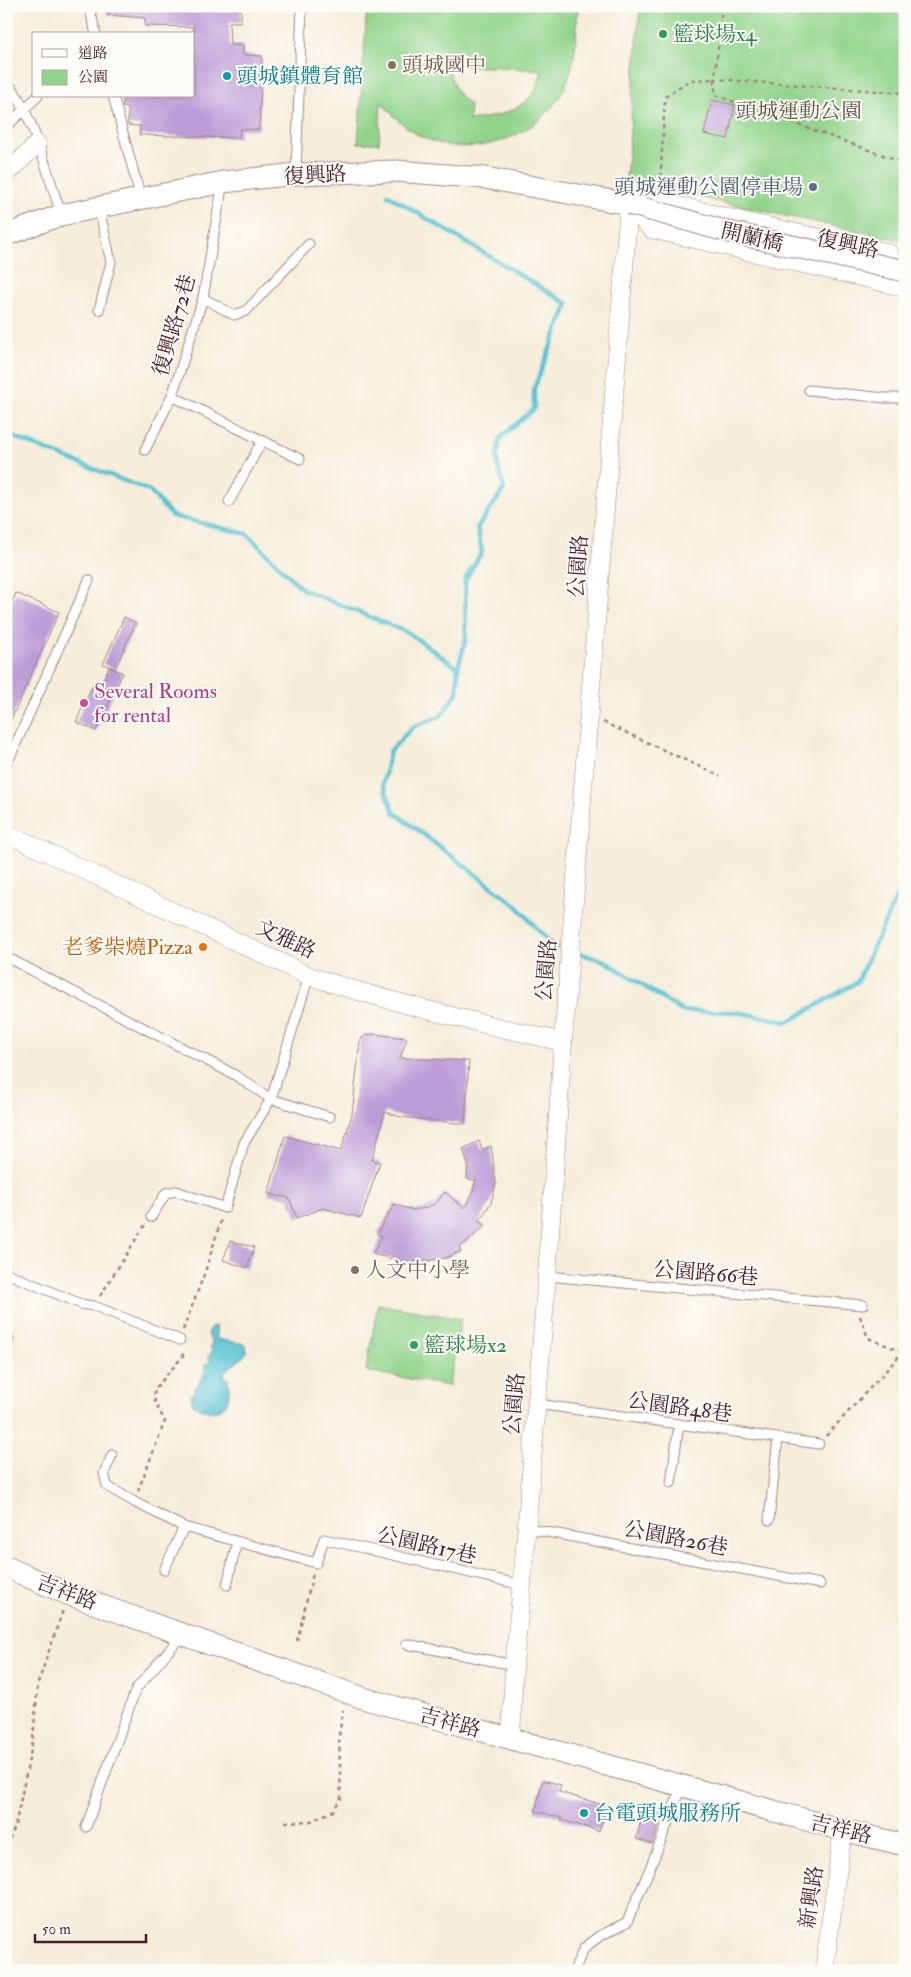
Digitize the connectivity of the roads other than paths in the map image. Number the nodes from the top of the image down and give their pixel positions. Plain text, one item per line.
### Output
1 (90, 6) edge
2 (302, 6) edge
3 (96, 32) edge
4 (6, 82) edge
5 (36, 98) edge
6 (114, 98) edge
7 (25, 109) junction
8 (6, 127) edge
9 (37, 144) junction
10 (6, 174) edge
11 (296, 174) junction
12 (223, 182) junction
13 (141, 199) junction
14 (629, 204) junction
15 (99, 207) junction
16 (61, 215) junction
17 (6, 235) edge
18 (309, 244) dead end
19 (905, 271) edge
20 (882, 282) junction
21 (905, 288) edge
22 (203, 298) junction
23 (99, 310) dead end
24 (809, 390) dead end
25 (172, 396) junction
26 (905, 398) edge
27 (262, 441) junction
28 (145, 450) dead end
29 (300, 459) dead end
30 (229, 502) dead end
31 (89, 580) dead end
32 (6, 766) edge
33 (6, 833) edge
34 (6, 957) edge
35 (309, 976) junction
36 (563, 1042) junction
37 (271, 1099) junction
38 (330, 1117) dead end
39 (151, 1217) road end
40 (6, 1273) edge
41 (547, 1276) junction
42 (863, 1305) road end
43 (180, 1340) road end
44 (537, 1404) junction
45 (679, 1424) junction
46 (778, 1439) junction
47 (818, 1444) road end
48 (112, 1455) dead end
49 (671, 1483) dead end
50 (770, 1520) dead end
51 (184, 1527) junction
52 (526, 1528) junction
53 (237, 1542) junction
54 (6, 1567) edge
55 (164, 1570) dead end
56 (820, 1584) dead end
57 (227, 1585) dead end
58 (522, 1585) junction
59 (182, 1635) junction
60 (406, 1644) dead end
61 (514, 1665) junction
62 (511, 1739) junction
63 (682, 1786) junction
64 (86, 1827) dead end
65 (843, 1830) junction
66 (905, 1845) edge
67 (574, 1971) edge
68 (824, 1971) edge

1 - 3 lane
2 - 11 lane
4 - 7 lane
5 - 7 lane
6 - 13 lane
7 - 8 lane
7 - 9 lane
9 - 10 street
9 - 16 lane
11 - 12 street, 復興路
11 - 14 street, 復興路
12 - 13 street, 復興路
12 - 22 lane, 復興路72巷
13 - 15 street, 復興路
14 - 19 street, 開蘭橋, bridge
14 - 20 street, 復興路
14 - 20 street, 復興路
14 - 36 street, 公園路
15 - 16 street, 復興路
15 - 23 lane
16 - 17 street, 復興路
18 - 22 lane
20 - 21 street
22 - 25 lane, 復興路72巷
24 - 26 lane
25 - 27 lane, 復興路72巷
25 - 28 lane
27 - 29 lane, 復興路72巷
27 - 30 lane
31 - 32 lane
33 - 35 street, 文雅路
34 - 37 lane
35 - 36 street, 文雅路
35 - 37 lane
36 - 41 street, 公園路
37 - 38 lane
37 - 39 lane
40 - 43 lane
41 - 42 lane, 公園路66巷
41 - 44 street, 公園路
44 - 45 lane, 公園路48巷
44 - 52 street, 公園路
45 - 46 lane, 公園路48巷
45 - 49 lane
46 - 47 lane, 公園路48巷
46 - 50 lane
48 - 51 lane
51 - 53 lane
51 - 55 lane
52 - 56 lane, 公園路26巷
52 - 58 street, 公園路
53 - 57 lane
53 - 58 lane, 公園路17巷
54 - 59 street, 吉祥路
58 - 61 street, 公園路
59 - 62 street, 吉祥路
59 - 64 lane
60 - 61 lane
61 - 62 street, 公園路
62 - 63 street, 吉祥路
63 - 65 street, 吉祥路
63 - 67 lane
65 - 66 street, 吉祥路
65 - 68 street, 新興路

